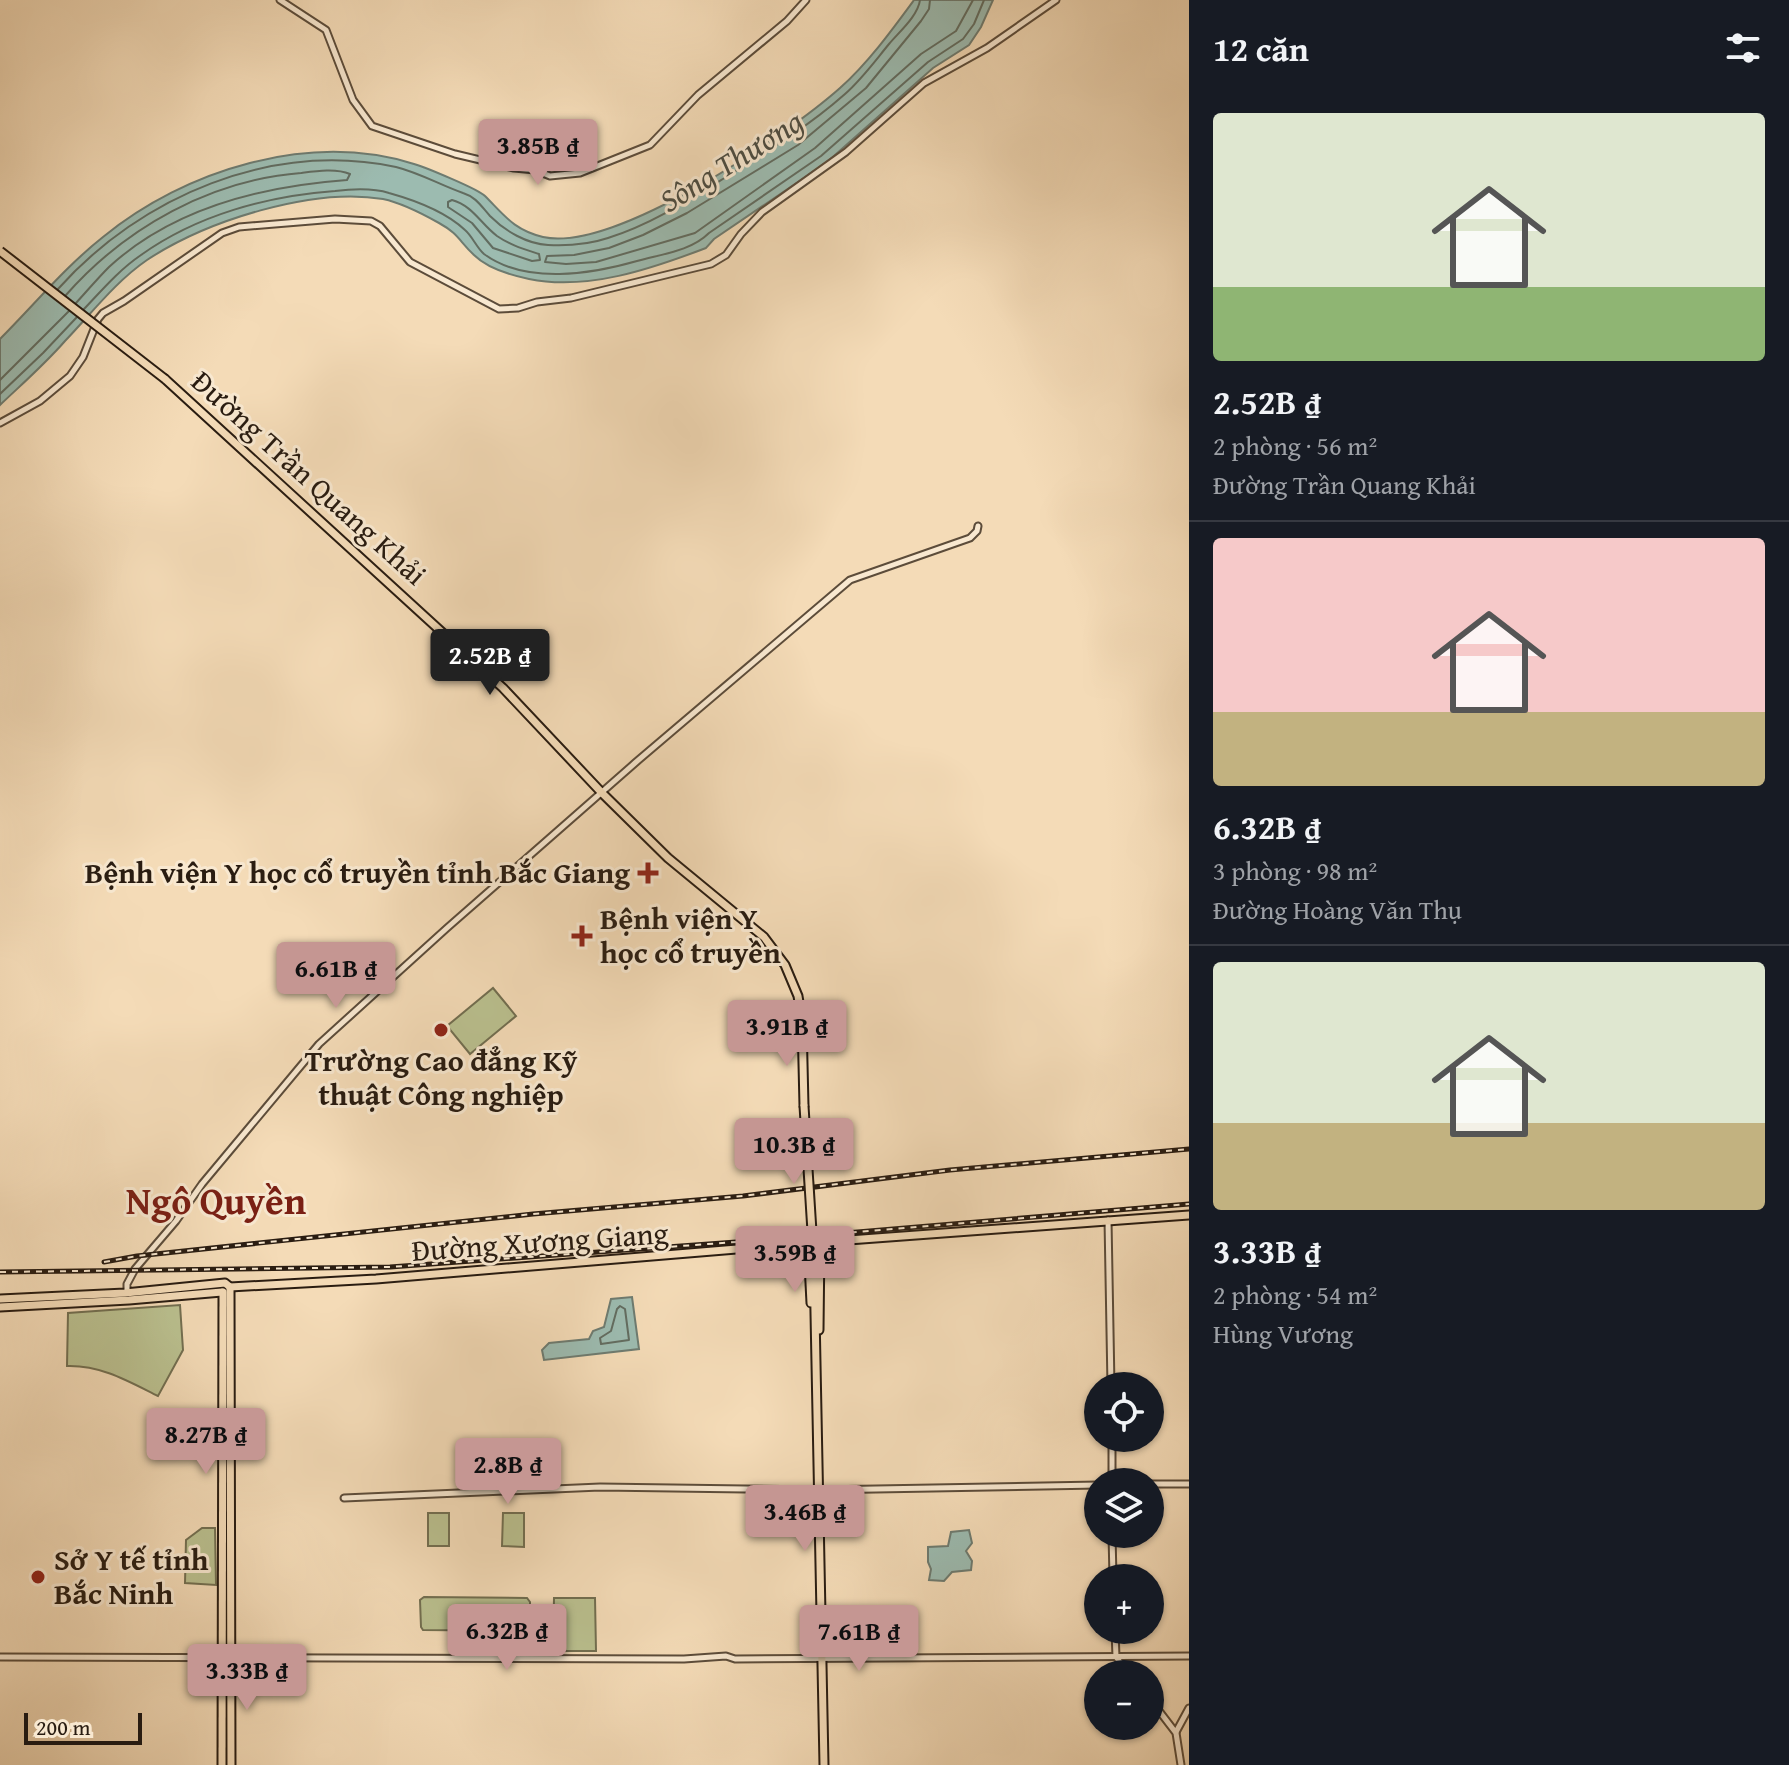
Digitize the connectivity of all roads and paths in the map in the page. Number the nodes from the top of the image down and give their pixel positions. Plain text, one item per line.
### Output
1 (280, 0) edge
2 (806, 0) edge
3 (1056, 0) edge
4 (0, 251) edge
5 (0, 423) edge
6 (978, 526) dead end
7 (602, 793) junction
8 (1189, 1215) edge
9 (1108, 1220) junction
10 (820, 1242) junction
11 (808, 1243) junction
12 (225, 1289) junction
13 (128, 1295) junction
14 (0, 1299) edge
15 (0, 1307) edge
16 (816, 1340) junction
17 (1111, 1372) edge
18 (1164, 1484) edge
19 (1189, 1484) edge
20 (1084, 1485) edge
21 (819, 1490) junction
22 (344, 1498) dead end
23 (1116, 1644) edge
24 (1189, 1656) edge
25 (0, 1657) edge
26 (1116, 1657) junction
27 (226, 1658) junction
28 (823, 1659) junction
29 (1118, 1660) edge
30 (1189, 1708) edge
31 (1164, 1717) edge
32 (1176, 1733) junction
33 (222, 1765) edge
34 (231, 1765) edge
35 (824, 1765) edge
36 (1181, 1765) edge

1 - 2 street
3 - 5 street
4 - 7 main road, Đường Trần Quang Khải, bridge
6 - 7 street
7 - 13 street
7 - 16 main road, Đường Trần Quang Khải, bridge
8 - 9 main road, Đường Xương Giang
9 - 10 main road, Đường Xương Giang
9 - 17 street
10 - 11 main road, Đường Xương Giang
10 - 16 main road
11 - 12 main road, Đường Xương Giang
11 - 16 main road
12 - 13 main road, Đường Xương Giang
12 - 27 main road
13 - 14 main road, Đường Xương Giang
13 - 15 main road, Đường Xương Giang
16 - 21 main road
18 - 19 street
20 - 21 street
21 - 22 street
21 - 28 main road
23 - 26 street
24 - 26 street
25 - 27 street
26 - 28 street
26 - 29 street
27 - 28 street
27 - 33 main road
27 - 34 main road
28 - 35 main road
30 - 32 street
31 - 32 street
32 - 36 street

